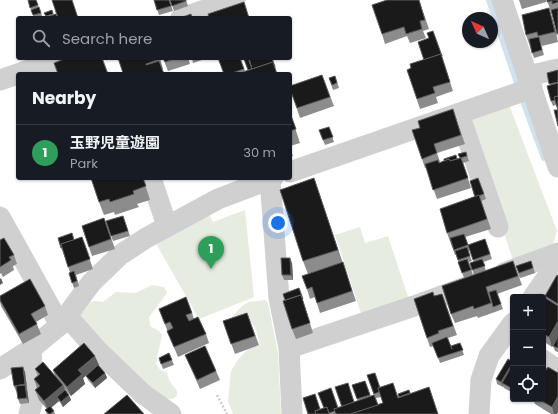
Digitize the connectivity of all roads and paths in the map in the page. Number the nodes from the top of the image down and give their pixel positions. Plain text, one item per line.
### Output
1 (234, 0) edge
2 (502, 0) edge
3 (187, 16) edge
4 (58, 60) edge
5 (558, 69) edge
6 (23, 72) edge
7 (16, 74) edge
8 (0, 80) edge
9 (530, 82) junction
10 (459, 114) junction
11 (558, 167) edge
12 (292, 171) edge
13 (152, 180) edge
14 (269, 180) edge
15 (272, 180) edge
16 (0, 217) edge
17 (167, 226) junction
18 (498, 227) dead end
19 (558, 253) edge
20 (558, 262) edge
21 (36, 282) junction
22 (18, 292) edge
23 (535, 294) edge
24 (63, 321) junction
25 (510, 333) edge
26 (288, 348) junction
27 (31, 349) junction
28 (546, 362) edge
29 (0, 369) edge
30 (558, 370) edge
31 (217, 395) dead end
32 (29, 414) edge
33 (171, 414) edge
34 (227, 414) edge
35 (292, 414) edge
36 (478, 414) edge

1 - 3 street
2 - 9 street
4 - 6 street
5 - 9 street
7 - 8 street
9 - 10 street
9 - 11 street
10 - 12 street
10 - 18 street
13 - 17 street
14 - 17 street
15 - 26 street
16 - 21 street
17 - 24 street
19 - 26 street
20 - 23 street
21 - 22 street
21 - 24 street
24 - 27 street
24 - 33 street
25 - 36 street
26 - 35 street
27 - 29 street
27 - 32 street
28 - 30 street
31 - 34 path

